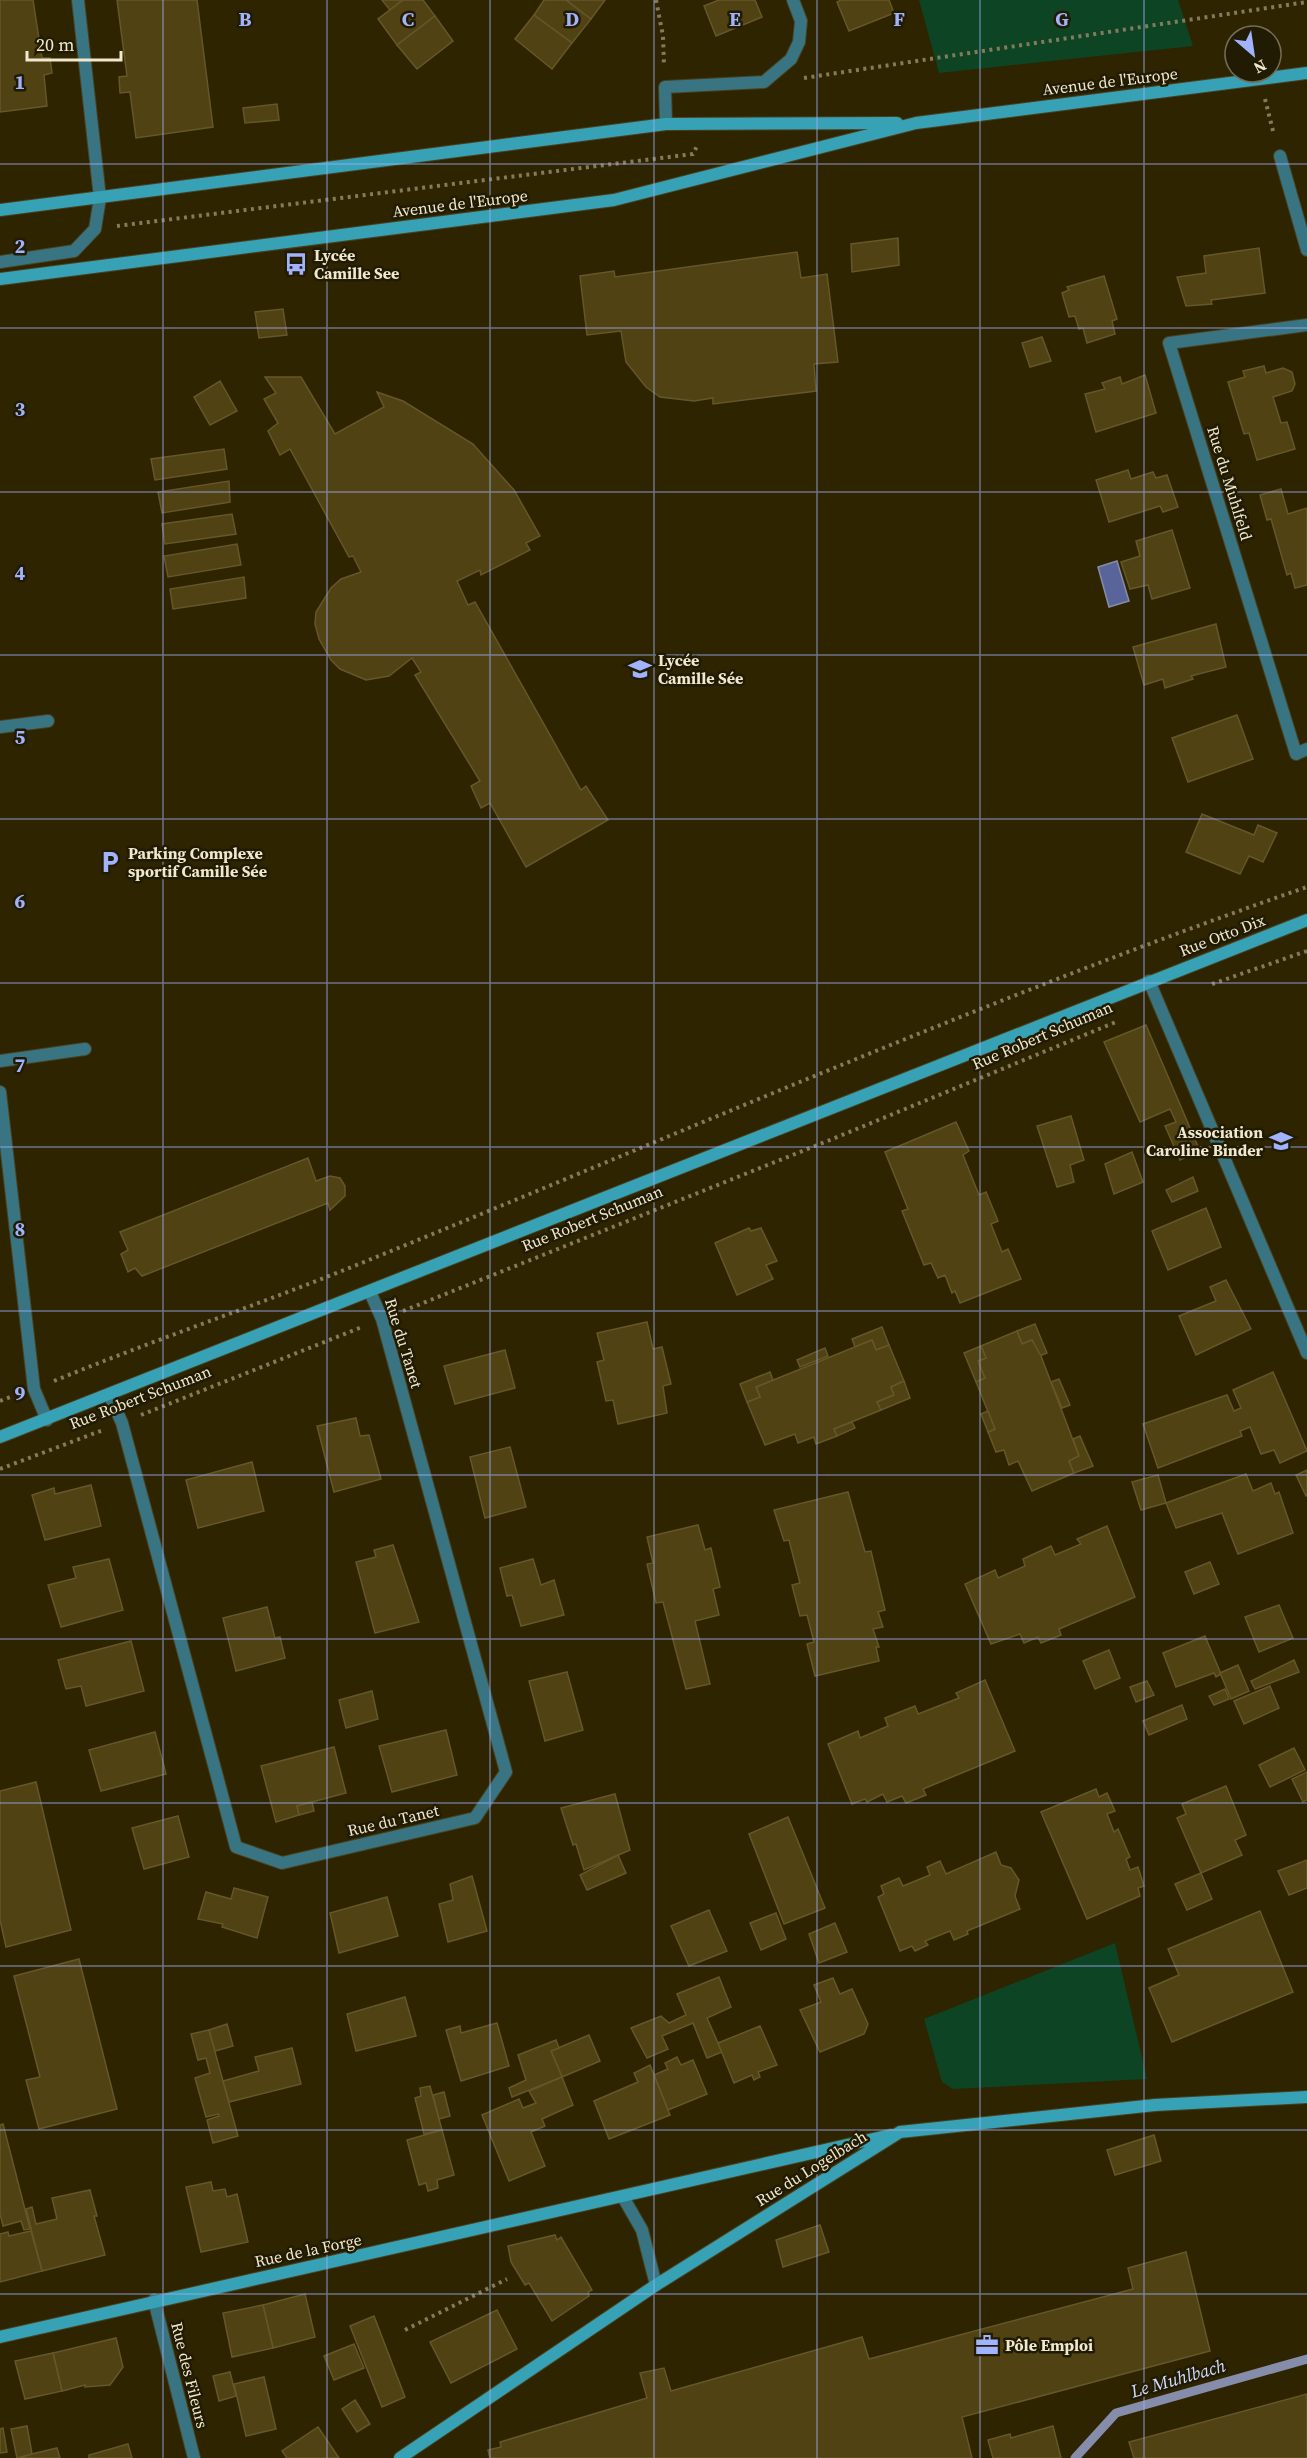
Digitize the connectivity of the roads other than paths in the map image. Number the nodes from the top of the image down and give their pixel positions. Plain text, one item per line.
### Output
1 (78, 0) edge
2 (793, 0) edge
3 (1307, 73) edge
4 (916, 123) junction
5 (666, 124) junction
6 (1280, 156) road end
7 (100, 198) junction
8 (0, 210) edge
9 (1307, 250) edge
10 (0, 262) edge
11 (0, 279) edge
12 (1307, 324) edge
13 (48, 721) dead end
14 (0, 727) edge
15 (1307, 750) edge
16 (1307, 920) edge
17 (1149, 981) junction
18 (85, 1049) dead end
19 (0, 1061) edge
20 (0, 1092) edge
21 (370, 1292) junction
22 (1307, 1353) edge
23 (110, 1396) junction
24 (47, 1420) junction
25 (0, 1437) edge
26 (1307, 2097) edge
27 (900, 2132) junction
28 (623, 2197) junction
29 (656, 2285) junction
30 (154, 2300) junction
31 (0, 2337) edge
32 (194, 2458) edge
33 (400, 2458) edge

1 - 7 street
2 - 5 street
3 - 4 street, Avenue de l'Europe
4 - 5 street, Avenue de l'Europe
4 - 11 street, Avenue de l'Europe
5 - 7 street, Avenue de l'Europe
6 - 9 street
7 - 8 street, Avenue de l'Europe
7 - 10 street
12 - 15 street, Rue du Muhlfeld
13 - 14 street
16 - 17 street, Rue Otto Dix
17 - 21 street, Rue Robert Schuman
17 - 22 street
18 - 19 street
20 - 24 street
21 - 23 street, Rue Robert Schuman
21 - 23 street, Rue du Tanet
23 - 24 street, Rue Robert Schuman
24 - 25 street, Rue Robert Schuman
26 - 27 street, Rue du Logelbach
27 - 28 street, Rue de la Forge
27 - 29 street, Rue du Logelbach
28 - 29 street
28 - 30 street, Rue de la Forge
29 - 33 street, Rue du Logelbach
30 - 31 street, Rue de la Forge
30 - 32 street, Rue des Fileurs

